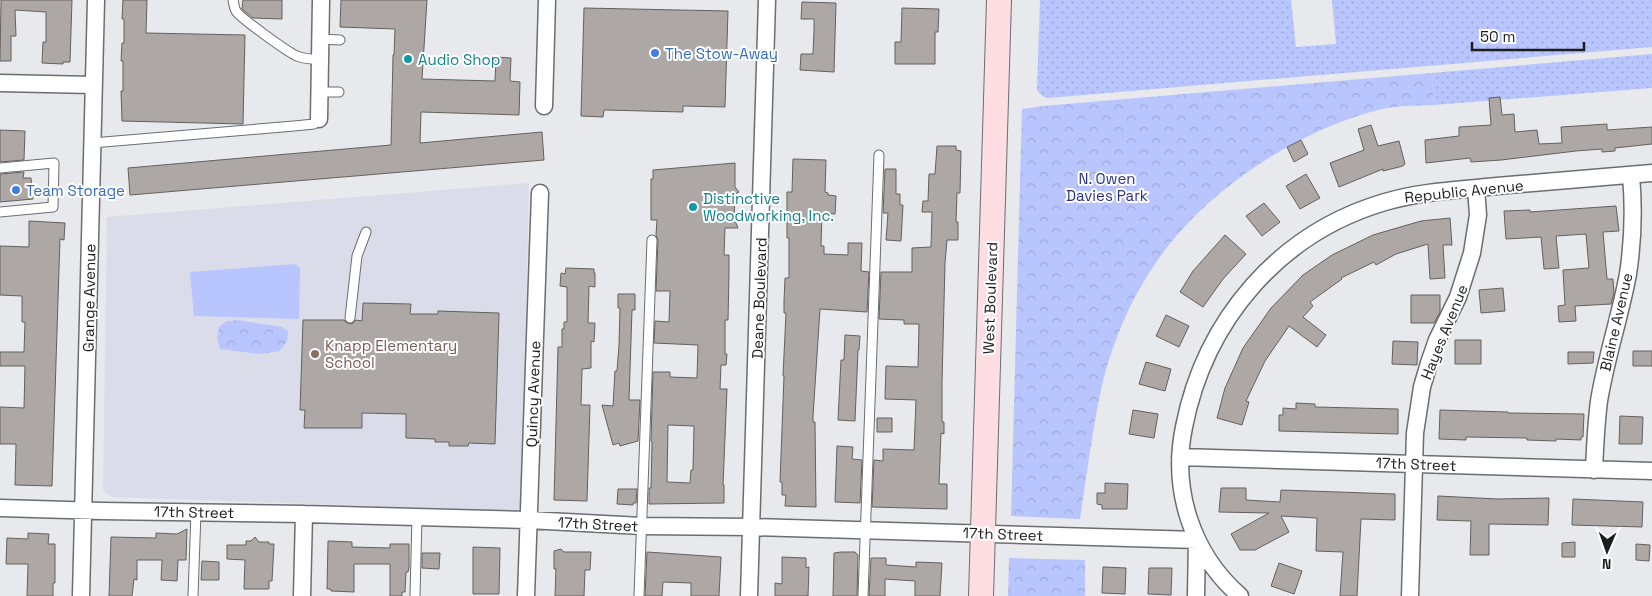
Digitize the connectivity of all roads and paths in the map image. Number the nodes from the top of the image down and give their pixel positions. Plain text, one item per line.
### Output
1 (96, 0) edge
2 (234, 0) edge
3 (321, 0) edge
4 (547, 0) edge
5 (767, 0) edge
6 (999, 0) edge
7 (320, 39) junction
8 (340, 40) dead end
9 (320, 60) junction
10 (0, 83) edge
11 (93, 85) junction
12 (319, 92) junction
13 (339, 92) dead end
14 (544, 106) dead end
15 (319, 119) joint
16 (92, 143) junction
17 (879, 155) dead end
18 (0, 168) edge
19 (1652, 173) edge
20 (1631, 175) junction
21 (1476, 188) junction
22 (540, 193) dead end
23 (0, 212) edge
24 (366, 232) dead end
25 (652, 240) dead end
26 (350, 318) dead end
27 (1180, 458) junction
28 (1414, 464) junction
29 (1594, 470) junction
30 (1652, 471) edge
31 (0, 508) edge
32 (84, 511) junction
33 (196, 512) junction
34 (304, 514) junction
35 (417, 517) junction
36 (528, 520) junction
37 (642, 526) junction
38 (751, 527) junction
39 (865, 530) junction
40 (982, 534) junction
41 (1197, 540) junction
42 (81, 596) edge
43 (193, 596) edge
44 (302, 596) edge
45 (415, 596) edge
46 (526, 596) edge
47 (639, 596) edge
48 (749, 596) edge
49 (863, 596) edge
50 (980, 596) edge
51 (1196, 596) edge
52 (1240, 596) edge
53 (1410, 596) edge

1 - 11 street, Grange Avenue
2 - 9 lane
3 - 7 street
4 - 14 street
5 - 38 street, Deane Boulevard
6 - 40 street, West Boulevard
7 - 8 lane
7 - 9 street
9 - 12 street
10 - 11 street
11 - 16 street, Grange Avenue
12 - 13 lane
12 - 15 street
15 - 16 lane
16 - 32 street, Grange Avenue
17 - 39 lane
18 - 23 lane
19 - 20 street, Republic Avenue
20 - 21 street, Republic Avenue
20 - 29 street, Blaine Avenue
21 - 27 street, Republic Avenue
21 - 28 street, Hayes Avenue
22 - 36 street, Quincy Avenue
24 - 26 lane
25 - 37 lane
27 - 28 street, 17th Street
27 - 41 street, Republic Avenue
28 - 29 street, 17th Street
28 - 53 street, Hayes Avenue
29 - 30 street, 17th Street
31 - 32 street, 17th Street
32 - 33 street, 17th Street
32 - 42 street, Grange Avenue
33 - 34 street, 17th Street
33 - 43 lane
34 - 35 street, 17th Street
34 - 44 street
35 - 36 street, 17th Street
35 - 45 lane
36 - 37 street, 17th Street
36 - 46 street, Quincy Avenue
37 - 38 street, 17th Street
37 - 47 lane
38 - 39 street, 17th Street
38 - 48 street, Deane Boulevard
39 - 40 street, 17th Street
39 - 49 lane
40 - 41 street, 17th Street
40 - 50 street, West Boulevard
41 - 51 street
41 - 52 street

